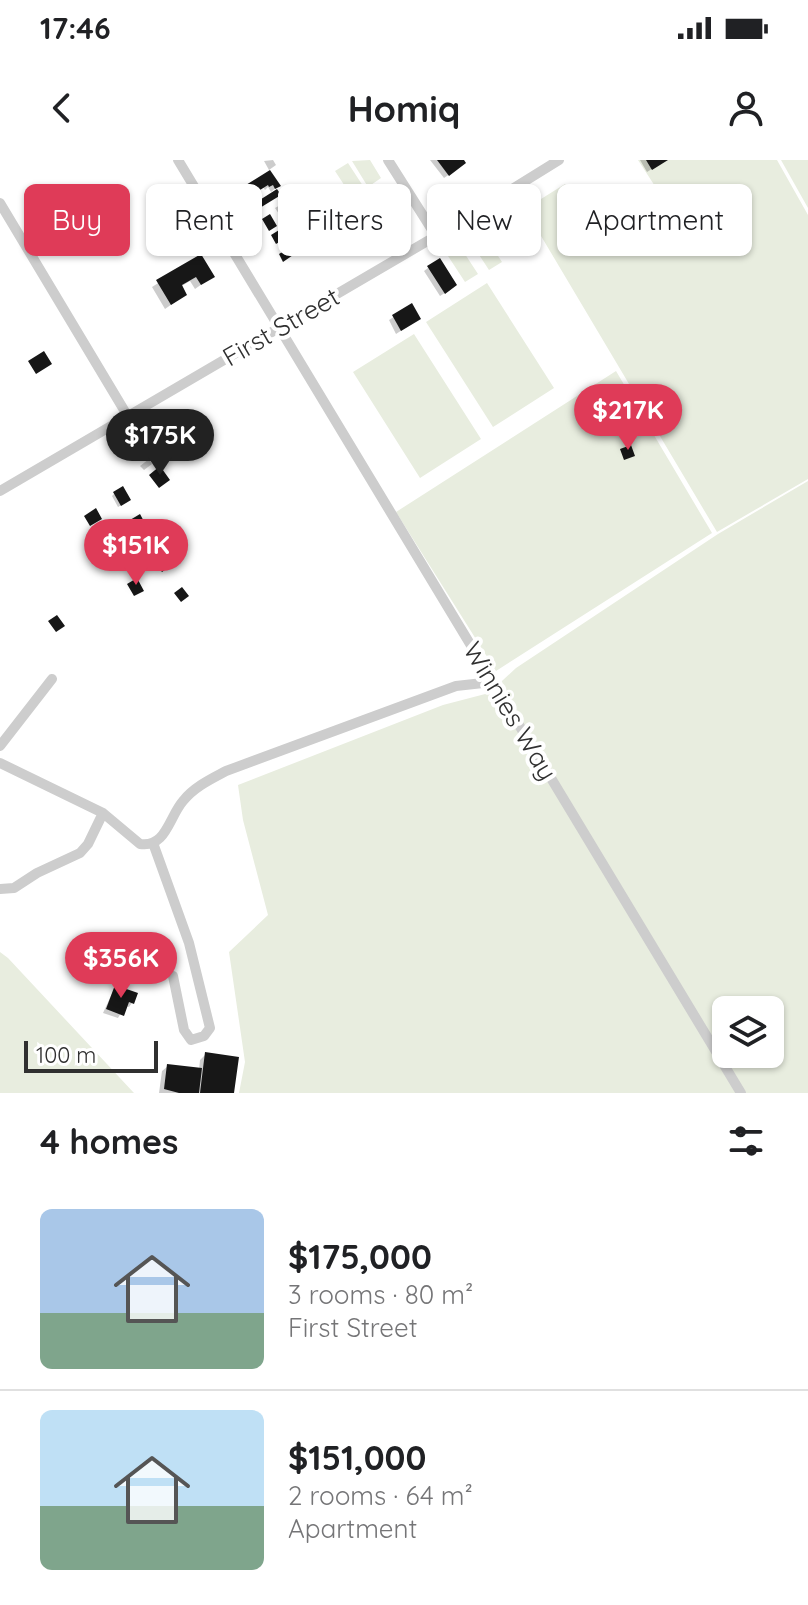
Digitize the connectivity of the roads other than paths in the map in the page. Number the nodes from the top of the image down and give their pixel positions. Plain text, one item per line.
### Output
1 (178, 160) edge
2 (388, 160) edge
3 (559, 160) edge
4 (520, 184) edge
5 (0, 203) edge
6 (427, 222) edge
7 (427, 241) edge
8 (279, 329) junction
9 (127, 415) junction
10 (0, 491) edge
11 (52, 679) dead end
12 (492, 682) junction
13 (0, 746) edge
14 (0, 763) edge
15 (103, 813) junction
16 (153, 843) junction
17 (0, 889) edge
18 (173, 976) dead end
19 (741, 1093) edge

1 - 8 street, Winnies Way
2 - 6 street
3 - 4 street, First Street
5 - 9 street
7 - 8 street, First Street
8 - 9 street, First Street
8 - 12 street, Winnies Way
9 - 10 street, First Street
11 - 13 street
12 - 16 street
12 - 19 street, Winnies Way
14 - 15 street
15 - 16 street
15 - 17 street
16 - 18 street

